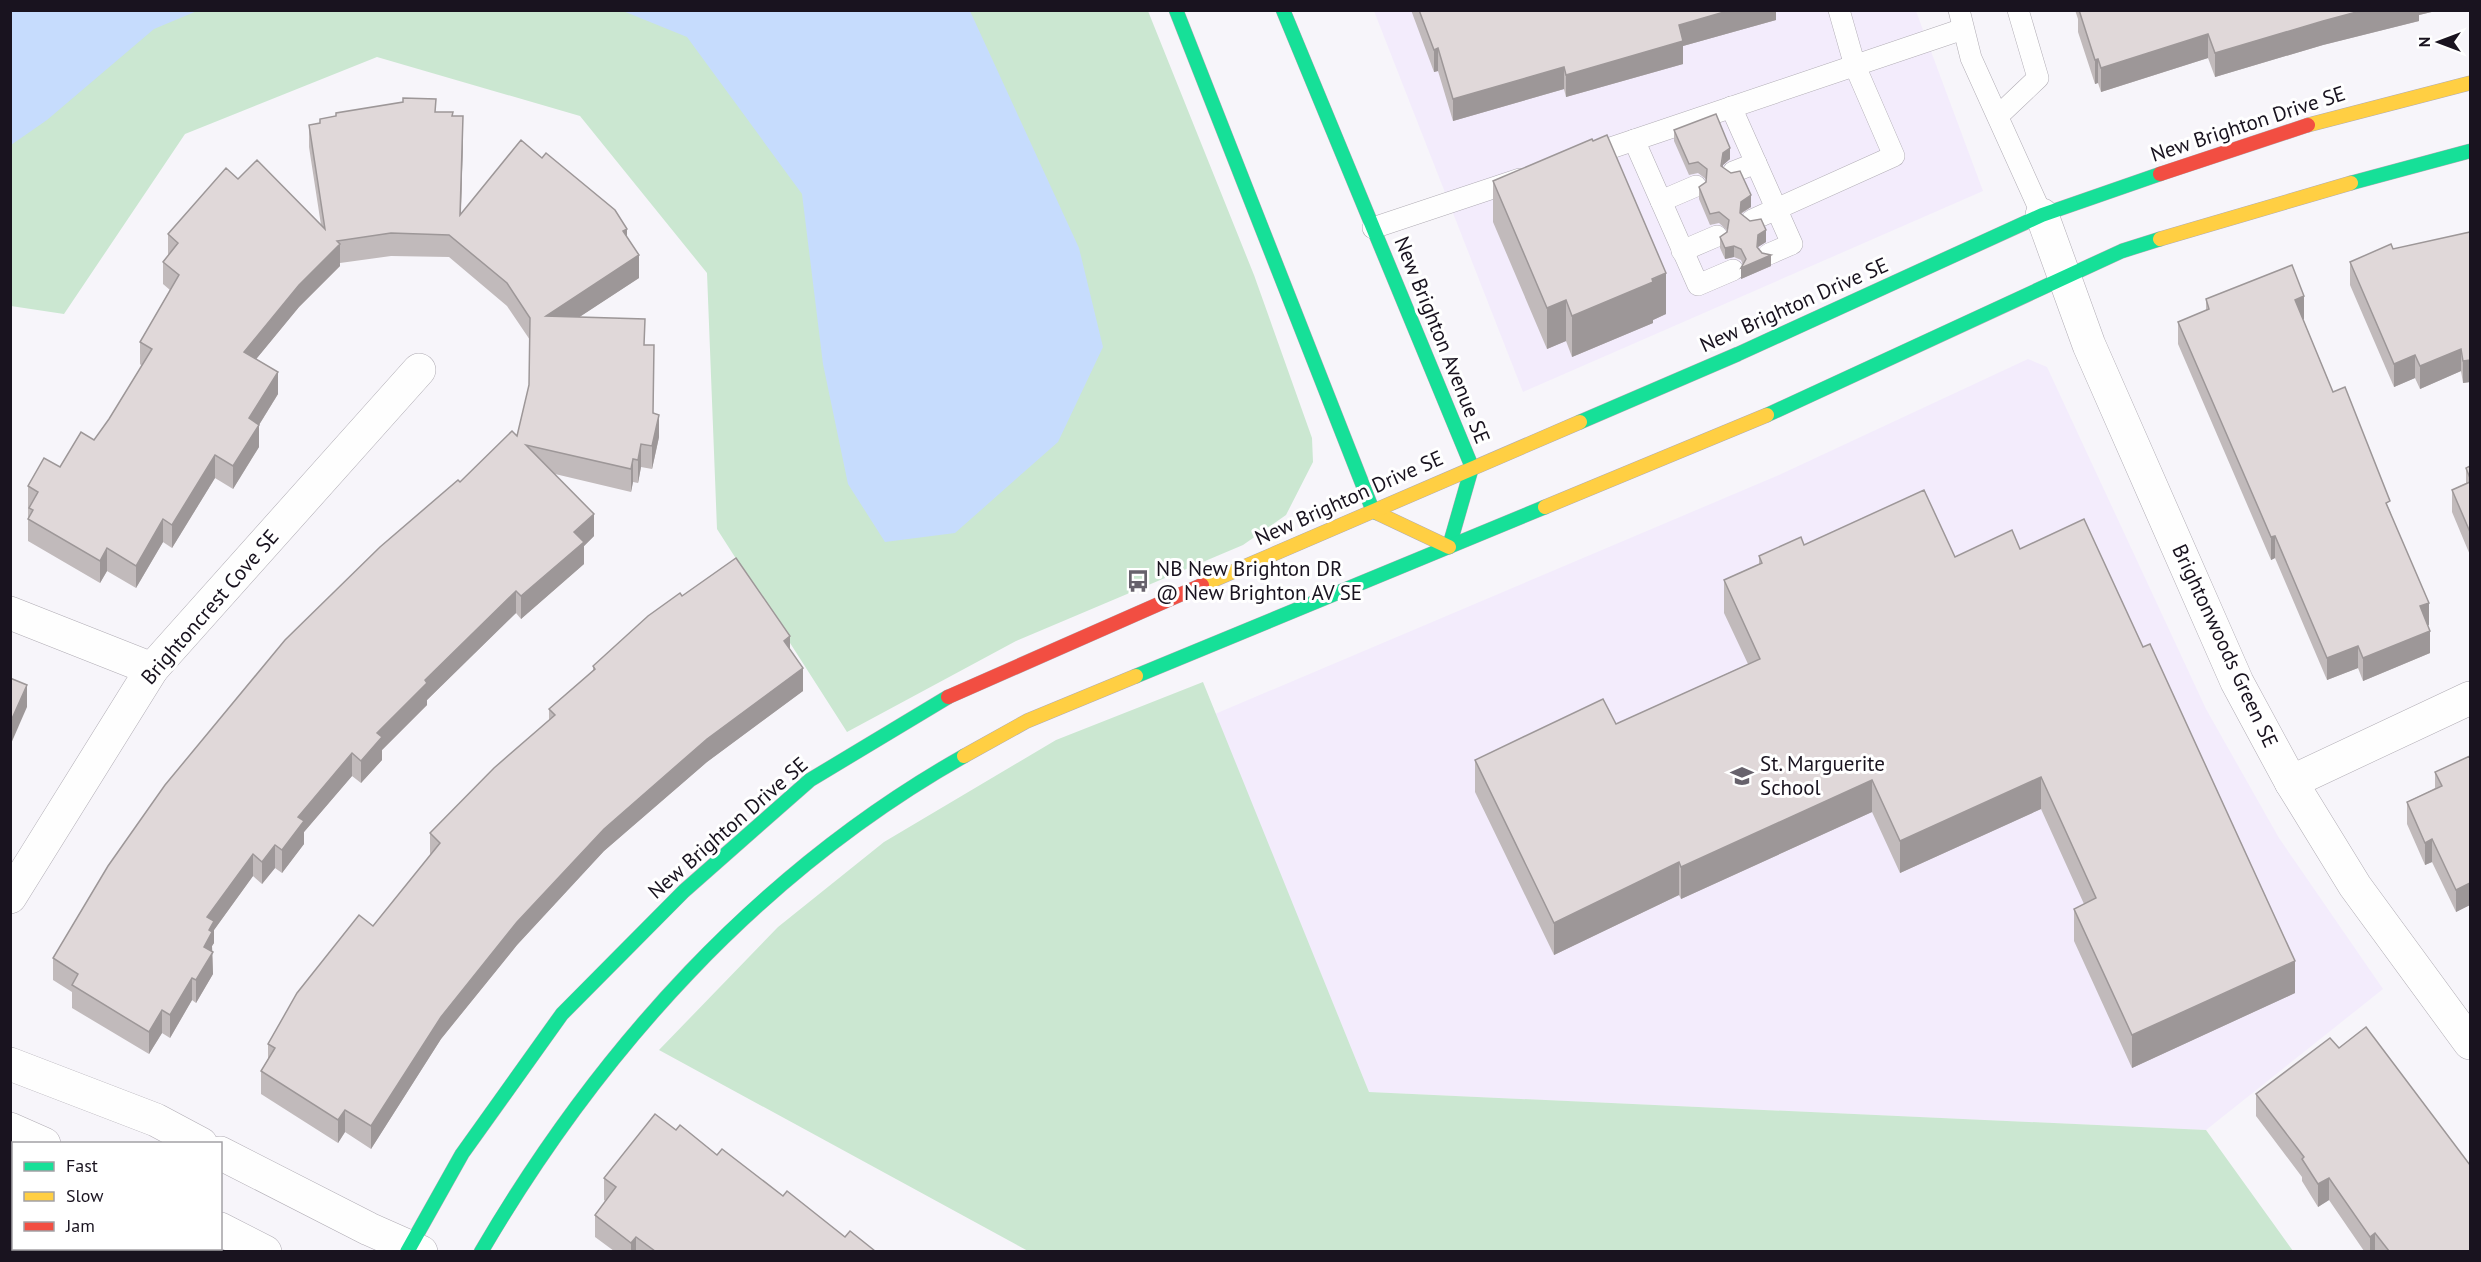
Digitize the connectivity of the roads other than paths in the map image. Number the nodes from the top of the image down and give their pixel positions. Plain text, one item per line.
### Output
1 (1176, 10) edge
2 (1283, 10) edge
3 (1839, 10) edge
4 (2018, 10) edge
5 (1961, 20) edge
6 (1855, 66) junction
7 (2470, 83) edge
8 (1731, 107) junction
9 (1998, 116) junction
10 (1634, 140) junction
11 (2470, 151) edge
12 (1756, 162) junction
13 (1566, 163) edge
14 (1544, 171) edge
15 (1733, 172) edge
16 (1696, 186) dead end
17 (1661, 201) junction
18 (1776, 209) junction
19 (2042, 215) junction
20 (1752, 220) edge
21 (1373, 228) junction
22 (1718, 236) edge
23 (1682, 251) junction
24 (1768, 254) edge
25 (1733, 270) dead end
26 (2064, 279) junction
27 (419, 370) dead end
28 (1472, 467) junction
29 (1373, 511) junction
30 (1449, 547) junction
31 (10, 613) edge
32 (152, 669) junction
33 (2470, 698) edge
34 (2291, 782) junction
35 (10, 897) edge
36 (2470, 1043) edge
37 (10, 1064) edge
38 (10, 1129) edge
39 (42, 1142) edge
40 (199, 1142) edge
41 (222, 1154) edge
42 (222, 1230) edge
43 (412, 1250) edge
44 (265, 1251) edge
45 (481, 1251) edge

1 - 29 street
2 - 21 street, New Brighton Avenue SE
3 - 6 lane
4 - 9 lane
5 - 6 lane
5 - 9 lane
6 - 8 lane
6 - 18 lane
7 - 19 street, New Brighton Drive SE
8 - 10 lane
8 - 12 lane
9 - 19 lane
10 - 13 lane
10 - 17 lane
11 - 26 street
12 - 15 lane
12 - 18 lane
14 - 21 lane
16 - 17 lane
17 - 23 lane
18 - 20 lane
18 - 24 lane
19 - 26 street, Brightonwoods Green SE
19 - 28 street, New Brighton Drive SE
21 - 28 street, New Brighton Avenue SE
22 - 23 lane
23 - 25 lane
26 - 30 street
26 - 34 street, Brightonwoods Green SE
27 - 32 street, Brightoncrest Cove SE
28 - 29 street, New Brighton Drive SE
28 - 30 street, New Brighton Avenue SE
29 - 30 street
29 - 43 street, New Brighton Drive SE
30 - 45 street
31 - 32 street
32 - 35 street, Brightoncrest Cove SE
33 - 34 street
34 - 36 street, Brightonwoods Green SE
37 - 40 street
38 - 39 street
41 - 43 street
42 - 44 street

